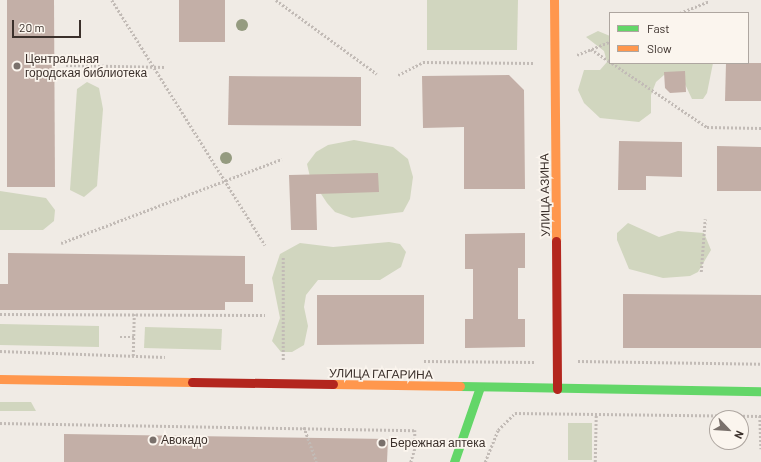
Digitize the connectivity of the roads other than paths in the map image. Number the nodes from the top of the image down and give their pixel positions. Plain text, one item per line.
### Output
1 (554, 0) edge
2 (0, 379) edge
3 (480, 387) junction
4 (557, 389) junction
5 (761, 391) edge
6 (454, 462) edge

1 - 4 street, УЛИЦА АЗИНА
2 - 3 street, УЛИЦА ГАГАРИНА
3 - 4 street, УЛИЦА ГАГАРИНА
3 - 6 street
4 - 5 street, УЛИЦА ГАГАРИНА

